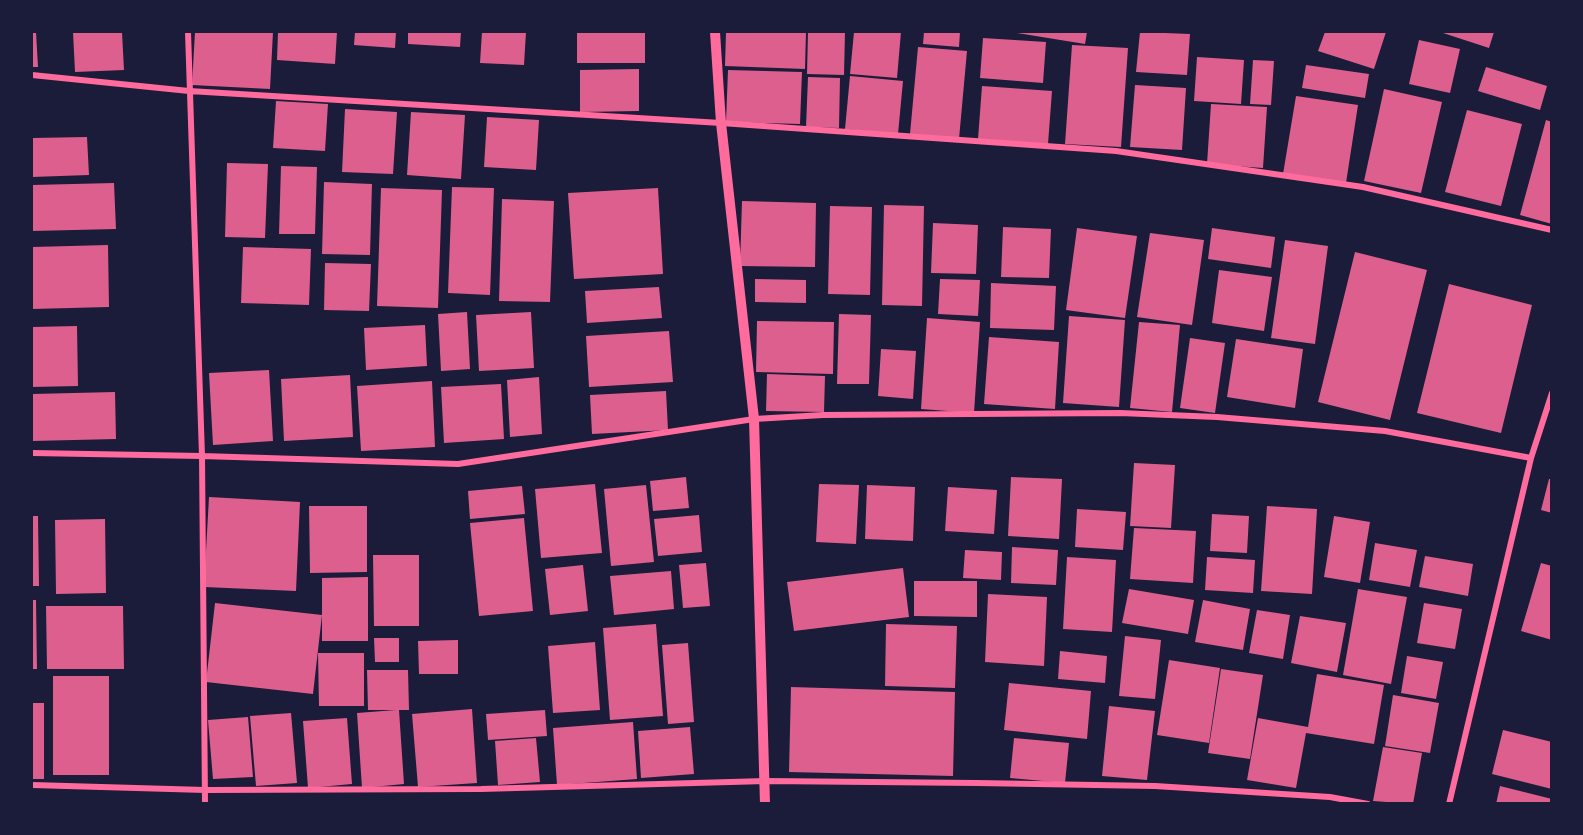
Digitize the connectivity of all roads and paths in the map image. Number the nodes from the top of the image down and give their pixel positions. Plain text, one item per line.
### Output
1 (188, 32) edge
2 (715, 32) edge
3 (32, 75) edge
4 (189, 91) junction
5 (721, 123) junction
6 (1551, 230) edge
7 (1551, 393) edge
8 (754, 419) junction
9 (32, 453) edge
10 (202, 456) junction
11 (1531, 458) junction
12 (765, 781) junction
13 (32, 785) edge
14 (205, 790) junction
15 (205, 804) edge
16 (765, 804) edge
17 (1368, 804) edge
18 (1449, 804) edge

1 - 4 street
2 - 5 street
3 - 4 street
4 - 5 street
4 - 10 street
5 - 6 street
5 - 8 street
7 - 11 street
8 - 10 street
8 - 11 street
8 - 12 street
9 - 10 street
10 - 14 street
11 - 18 street
12 - 14 street
12 - 16 street
12 - 17 street
13 - 14 street
14 - 15 street

